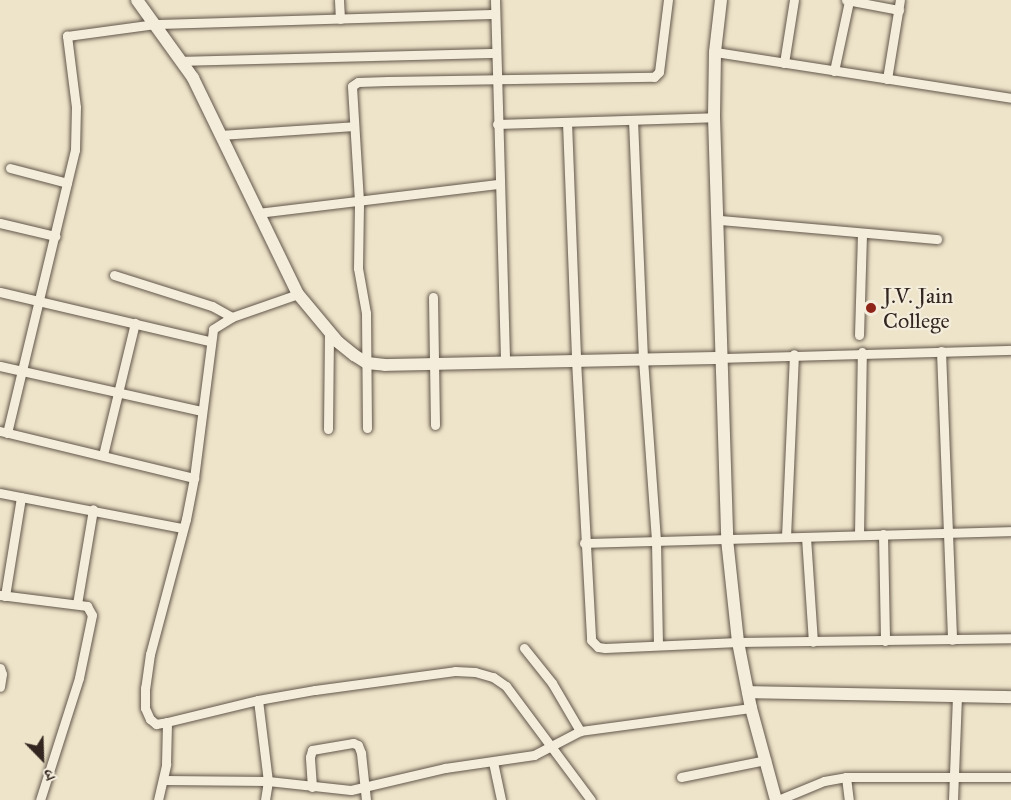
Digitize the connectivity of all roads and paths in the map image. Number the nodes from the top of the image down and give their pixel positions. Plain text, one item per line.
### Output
1 (137, 0) edge
2 (339, 0) edge
3 (495, 0) edge
4 (668, 0) edge
5 (722, 0) edge
6 (794, 0) edge
7 (848, 0) edge
8 (900, 0) edge
9 (898, 10) junction
10 (495, 14) junction
11 (340, 18) junction
12 (155, 24) junction
13 (715, 52) junction
14 (496, 53) junction
15 (181, 61) junction
16 (784, 63) junction
17 (834, 71) junction
18 (497, 79) junction
19 (887, 79) junction
20 (1011, 98) edge
21 (714, 117) junction
22 (633, 120) junction
23 (567, 122) junction
24 (497, 124) junction
25 (354, 126) junction
26 (220, 135) junction
27 (10, 168) dead end
28 (67, 183) junction
29 (499, 184) junction
30 (359, 201) junction
31 (258, 213) junction
32 (719, 220) junction
33 (0, 223) edge
34 (862, 233) junction
35 (55, 236) junction
36 (937, 239) dead end
37 (114, 274) dead end
38 (0, 292) edge
39 (298, 294) junction
40 (433, 297) dead end
41 (39, 300) junction
42 (232, 317) junction
43 (135, 323) junction
44 (329, 331) junction
45 (859, 335) dead end
46 (209, 340) junction
47 (1011, 350) edge
48 (941, 351) junction
49 (862, 352) junction
50 (794, 354) junction
51 (721, 358) junction
52 (643, 359) junction
53 (576, 360) junction
54 (505, 362) junction
55 (367, 363) junction
56 (434, 364) junction
57 (0, 366) edge
58 (21, 370) junction
59 (116, 392) junction
60 (202, 411) junction
61 (435, 425) dead end
62 (367, 428) dead end
63 (328, 429) dead end
64 (3, 432) edge
65 (103, 454) junction
66 (194, 478) junction
67 (0, 493) edge
68 (21, 497) junction
69 (93, 509) junction
70 (182, 528) junction
71 (1011, 531) edge
72 (948, 533) junction
73 (883, 534) junction
74 (859, 535) junction
75 (786, 537) junction
76 (806, 537) junction
77 (727, 539) junction
78 (656, 541) junction
79 (584, 543) junction
80 (3, 596) edge
81 (77, 604) junction
82 (1011, 638) edge
83 (952, 640) junction
84 (885, 641) junction
85 (738, 642) junction
86 (813, 642) junction
87 (658, 645) junction
88 (524, 648) dead end
89 (0, 668) edge
90 (0, 687) edge
91 (748, 692) junction
92 (957, 696) junction
93 (1011, 697) edge
94 (258, 700) junction
95 (751, 708) junction
96 (167, 722) junction
97 (580, 731) junction
98 (551, 747) junction
99 (766, 760) junction
100 (493, 762) junction
101 (681, 777) dead end
102 (846, 777) junction
103 (1011, 777) edge
104 (953, 778) junction
105 (164, 780) junction
106 (268, 781) junction
107 (312, 787) junction
108 (365, 788) junction
109 (40, 800) edge
110 (158, 800) edge
111 (265, 800) edge
112 (366, 800) edge
113 (501, 800) edge
114 (591, 800) edge
115 (777, 800) edge
116 (849, 800) edge
117 (953, 800) edge

1 - 12 street
2 - 11 street
3 - 10 street
4 - 18 street
5 - 13 street
6 - 16 street
7 - 9 street
7 - 17 street
8 - 9 street
9 - 19 street
10 - 11 street
10 - 14 street
11 - 12 street
12 - 15 street
12 - 28 street
13 - 16 street
13 - 21 street
14 - 15 street
14 - 18 street
15 - 26 street
16 - 17 street
17 - 19 street
18 - 24 street
18 - 25 street
19 - 20 street
21 - 22 street
21 - 32 street
22 - 23 street
22 - 52 street
23 - 24 street
23 - 53 street
24 - 29 street
25 - 26 street
25 - 30 street
26 - 31 street
27 - 28 street
28 - 35 street
29 - 30 street
29 - 54 street
30 - 31 street
30 - 55 street
31 - 39 street
32 - 34 street
32 - 51 street
33 - 35 street
34 - 36 street
34 - 45 street
35 - 41 street
37 - 42 street
38 - 41 street
39 - 42 street
39 - 44 street
40 - 56 street
41 - 43 street
41 - 58 street
42 - 46 street
43 - 46 street
43 - 59 street
44 - 55 street
44 - 63 street
46 - 60 street
47 - 48 street
48 - 49 street
48 - 72 street
49 - 50 street
49 - 74 street
50 - 51 street
50 - 75 street
51 - 52 street
51 - 77 street
52 - 53 street
52 - 78 street
53 - 54 street
53 - 79 street
54 - 56 street
55 - 56 street
55 - 62 street
56 - 61 street
57 - 58 street
58 - 59 street
58 - 64 street
59 - 60 street
59 - 65 street
60 - 66 street
64 - 65 street
65 - 66 street
66 - 70 street
67 - 68 street
68 - 69 street
68 - 80 street
69 - 70 street
69 - 81 street
70 - 96 street
71 - 72 street
72 - 73 street
72 - 83 street
73 - 74 street
73 - 84 street
74 - 76 street
75 - 76 street
75 - 77 street
76 - 86 street
77 - 78 street
77 - 85 street
78 - 79 street
78 - 87 street
79 - 87 street
80 - 81 street
81 - 109 street
82 - 83 street
83 - 84 street
84 - 86 street
85 - 86 street
85 - 87 street
85 - 91 street
88 - 97 street
89 - 90 street
91 - 92 street
91 - 95 street
92 - 93 street
92 - 104 street
94 - 96 street
94 - 98 street
94 - 106 street
95 - 97 street
95 - 99 street
96 - 105 street
97 - 98 street
98 - 100 street
98 - 114 street
99 - 101 street
99 - 115 street
100 - 108 street
100 - 113 street
102 - 104 street
102 - 115 street
102 - 116 street
103 - 104 street
104 - 117 street
105 - 106 street
105 - 110 street
106 - 107 street
106 - 111 street
107 - 108 street
107 - 108 street
108 - 112 street

